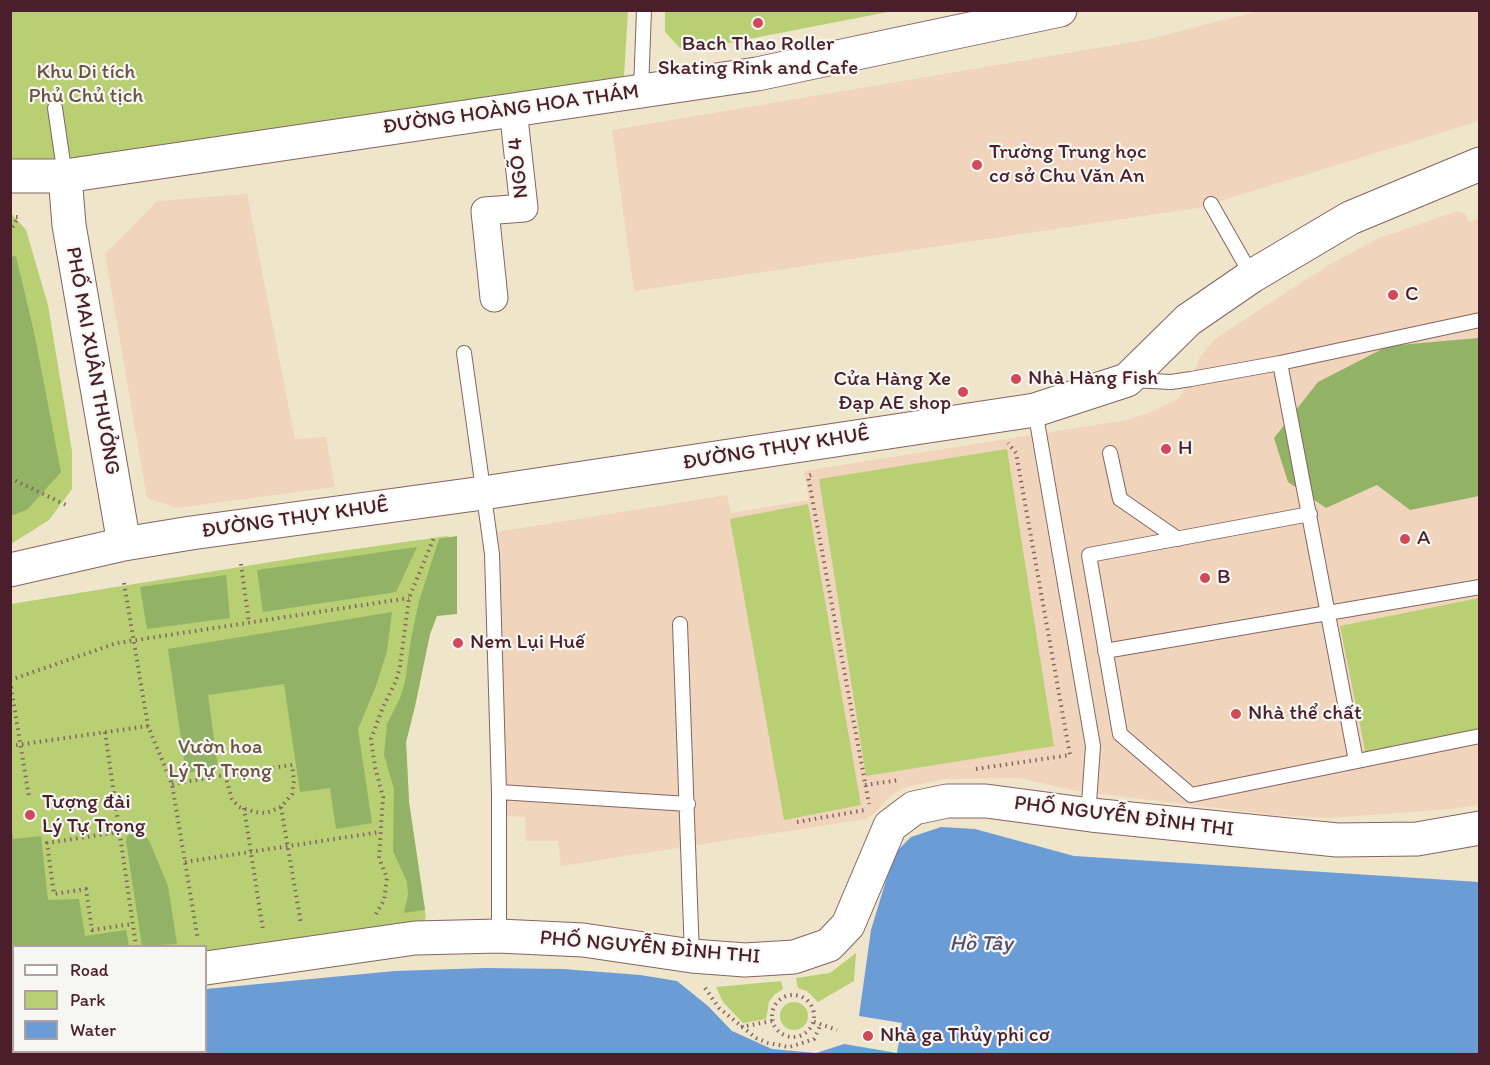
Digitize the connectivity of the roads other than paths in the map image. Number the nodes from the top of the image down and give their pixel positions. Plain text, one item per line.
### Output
1 (644, 10) edge
2 (1060, 10) edge
3 (641, 90) junction
4 (55, 108) dead end
5 (513, 109) junction
6 (1476, 171) edge
7 (10, 176) edge
8 (64, 176) junction
9 (1211, 204) dead end
10 (1252, 276) junction
11 (494, 298) dead end
12 (1479, 320) edge
13 (464, 353) dead end
14 (1280, 363) junction
15 (1127, 380) junction
16 (1035, 410) junction
17 (1110, 453) dead end
18 (483, 493) junction
19 (1310, 514) junction
20 (1178, 539) junction
21 (124, 544) junction
22 (10, 570) edge
23 (1479, 587) edge
24 (1328, 614) junction
25 (681, 624) dead end
26 (1105, 651) junction
27 (1479, 736) edge
28 (1356, 761) junction
29 (499, 792) junction
30 (688, 804) junction
31 (1091, 816) junction
32 (1479, 828) edge
33 (499, 936) junction
34 (207, 968) edge
35 (698, 971) junction

1 - 3 lane
2 - 3 main road, ĐƯỜNG HOÀNG HOA THÁM
3 - 5 main road, ĐƯỜNG HOÀNG HOA THÁM
4 - 8 lane
5 - 8 main road, ĐƯỜNG HOÀNG HOA THÁM
5 - 11 street, NGÕ 4
6 - 10 main road, ĐƯỜNG THỤY KHUÊ
7 - 8 main road, ĐƯỜNG HOÀNG HOA THÁM
8 - 21 main road, PHỐ MAI XUÂN THƯỞNG
9 - 10 lane
10 - 15 main road, ĐƯỜNG THỤY KHUÊ
12 - 14 lane
13 - 18 lane
14 - 15 lane
14 - 19 lane
15 - 16 main road, ĐƯỜNG THỤY KHUÊ
16 - 18 main road, ĐƯỜNG THỤY KHUÊ
16 - 31 lane
17 - 20 lane
18 - 21 main road, ĐƯỜNG THỤY KHUÊ
18 - 29 lane
19 - 20 lane
19 - 24 lane
20 - 26 lane
21 - 22 main road, ĐƯỜNG THỤY KHUÊ
23 - 24 lane
24 - 26 lane
24 - 28 lane
25 - 30 lane
26 - 28 lane
27 - 28 lane
29 - 30 lane
29 - 33 lane
30 - 35 lane
31 - 32 main road, PHỐ NGUYỄN ĐÌNH THI
31 - 35 main road, PHỐ NGUYỄN ĐÌNH THI
33 - 34 main road, PHỐ NGUYỄN ĐÌNH THI
33 - 35 main road, PHỐ NGUYỄN ĐÌNH THI

